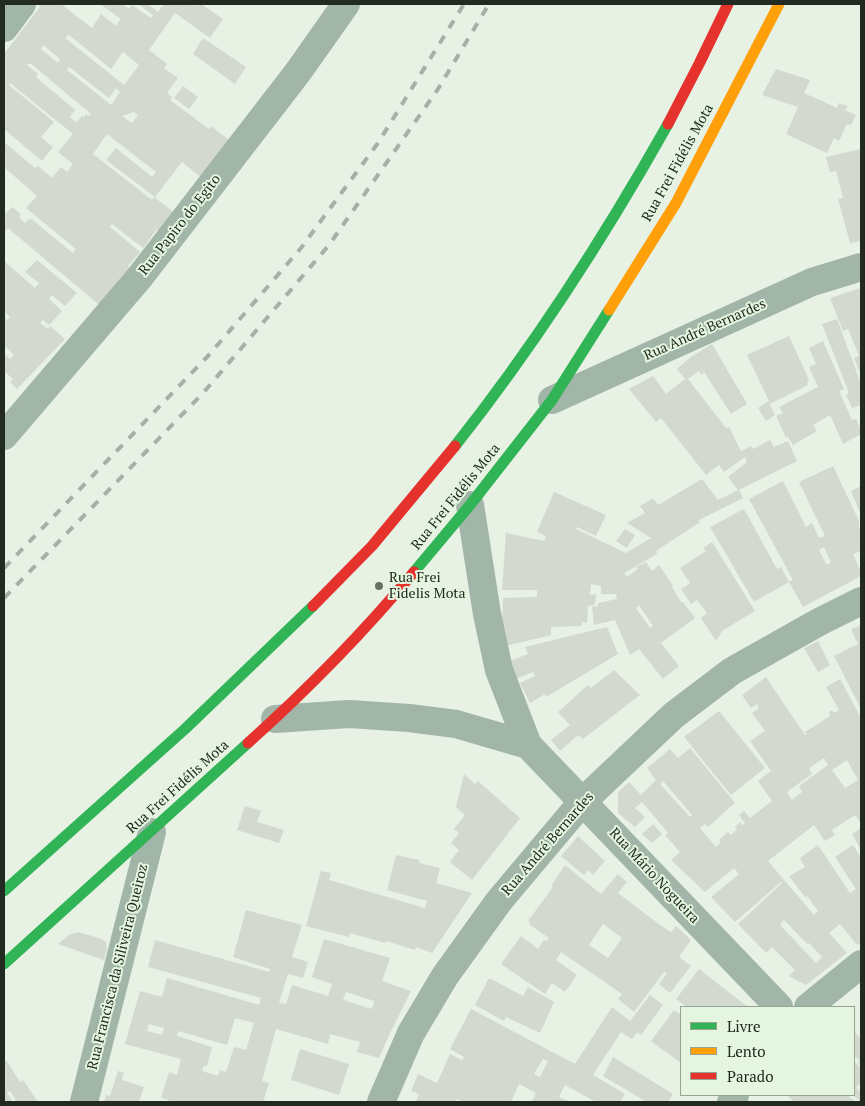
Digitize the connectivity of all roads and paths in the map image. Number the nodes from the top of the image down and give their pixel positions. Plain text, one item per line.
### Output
1 (22, 4) edge
2 (346, 4) edge
3 (728, 4) edge
4 (779, 4) edge
5 (4, 28) edge
6 (861, 267) edge
7 (552, 400) junction
8 (4, 436) edge
9 (470, 505) junction
10 (861, 600) edge
11 (275, 719) junction
12 (528, 745) junction
13 (583, 800) junction
14 (152, 832) junction
15 (4, 891) edge
16 (4, 964) edge
17 (861, 964) edge
18 (778, 1006) edge
19 (809, 1006) edge
20 (84, 1102) edge
21 (381, 1102) edge

1 - 5 street
2 - 8 street, Rua Papiro do Egito
3 - 15 street, Rua Frei Fidélis Mota
4 - 7 street, Rua Frei Fidélis Mota
6 - 7 street, Rua André Bernardes
7 - 9 street, Rua Frei Fidélis Mota
9 - 11 street, Rua Frei Fidélis Mota
9 - 12 street, Rua Mário Nogueira
10 - 13 street, Rua André Bernardes
11 - 12 street, Rua Mário Nogueira
11 - 14 street, Rua Frei Fidélis Mota
12 - 13 street, Rua Mário Nogueira
13 - 18 street, Rua Mário Nogueira
13 - 21 street, Rua André Bernardes
14 - 16 street, Rua Frei Fidélis Mota
14 - 20 street, Rua Francisca da Siliveira Queiroz
17 - 19 street

